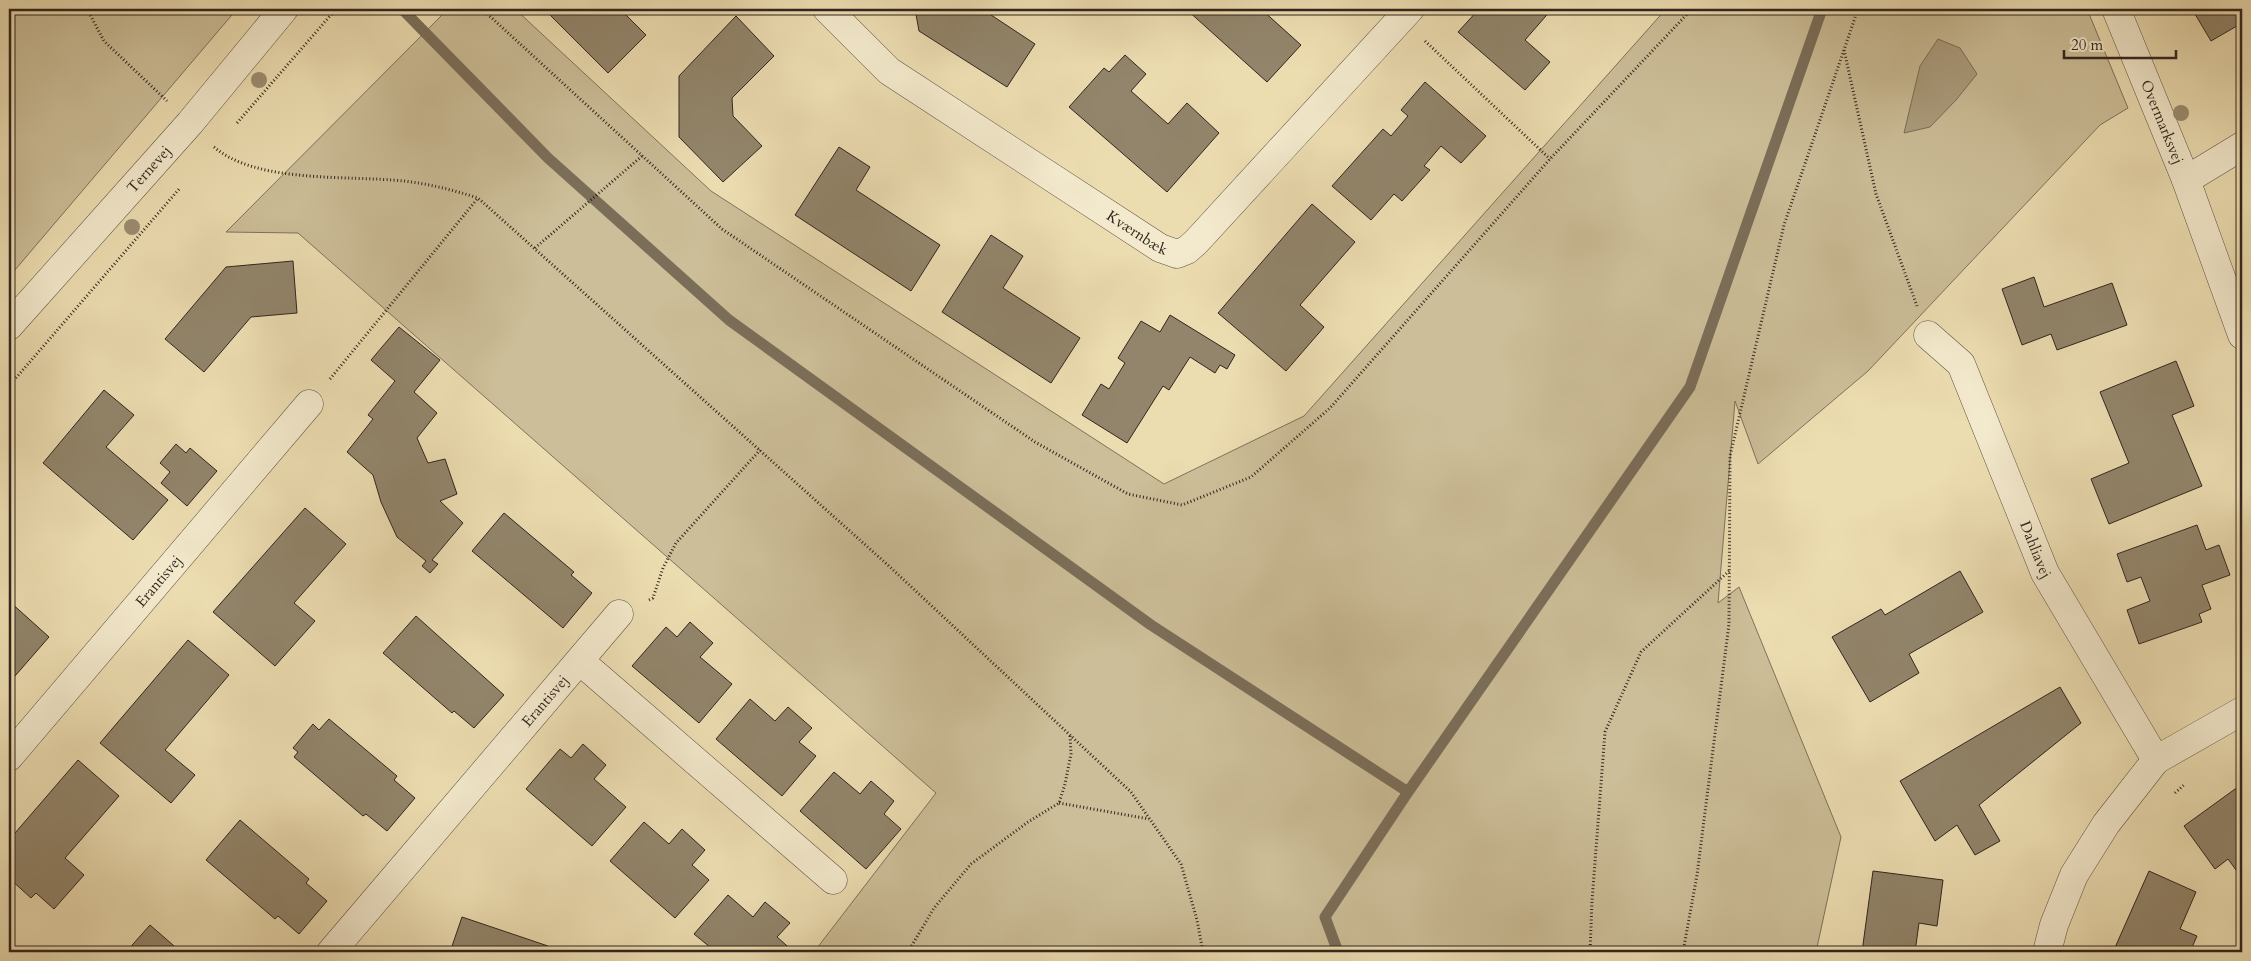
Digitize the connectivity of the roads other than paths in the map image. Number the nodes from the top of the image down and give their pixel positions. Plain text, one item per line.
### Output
1 (284, 9) edge
2 (827, 9) edge
3 (2116, 9) edge
4 (1405, 14) edge
5 (2242, 146) edge
6 (2186, 180) junction
7 (9, 326) edge
8 (1928, 335) road end
9 (2242, 335) edge
10 (309, 404) road end
11 (619, 614) road end
12 (580, 661) junction
13 (2242, 711) edge
14 (9, 757) edge
15 (2156, 760) junction
16 (833, 880) dead end
17 (337, 950) edge
18 (2047, 952) edge

1 - 7 street, Ternevej
2 - 4 street, Kværnbæk
3 - 6 street, Overmarksvej
5 - 6 street, Overmarksvej
6 - 9 street, Overmarksvej
8 - 15 street, Dahliavej
10 - 14 street, Erantisvej
11 - 12 street, Erantisvej
12 - 16 street, Erantisvej
12 - 17 street, Erantisvej
13 - 15 street
15 - 18 street

